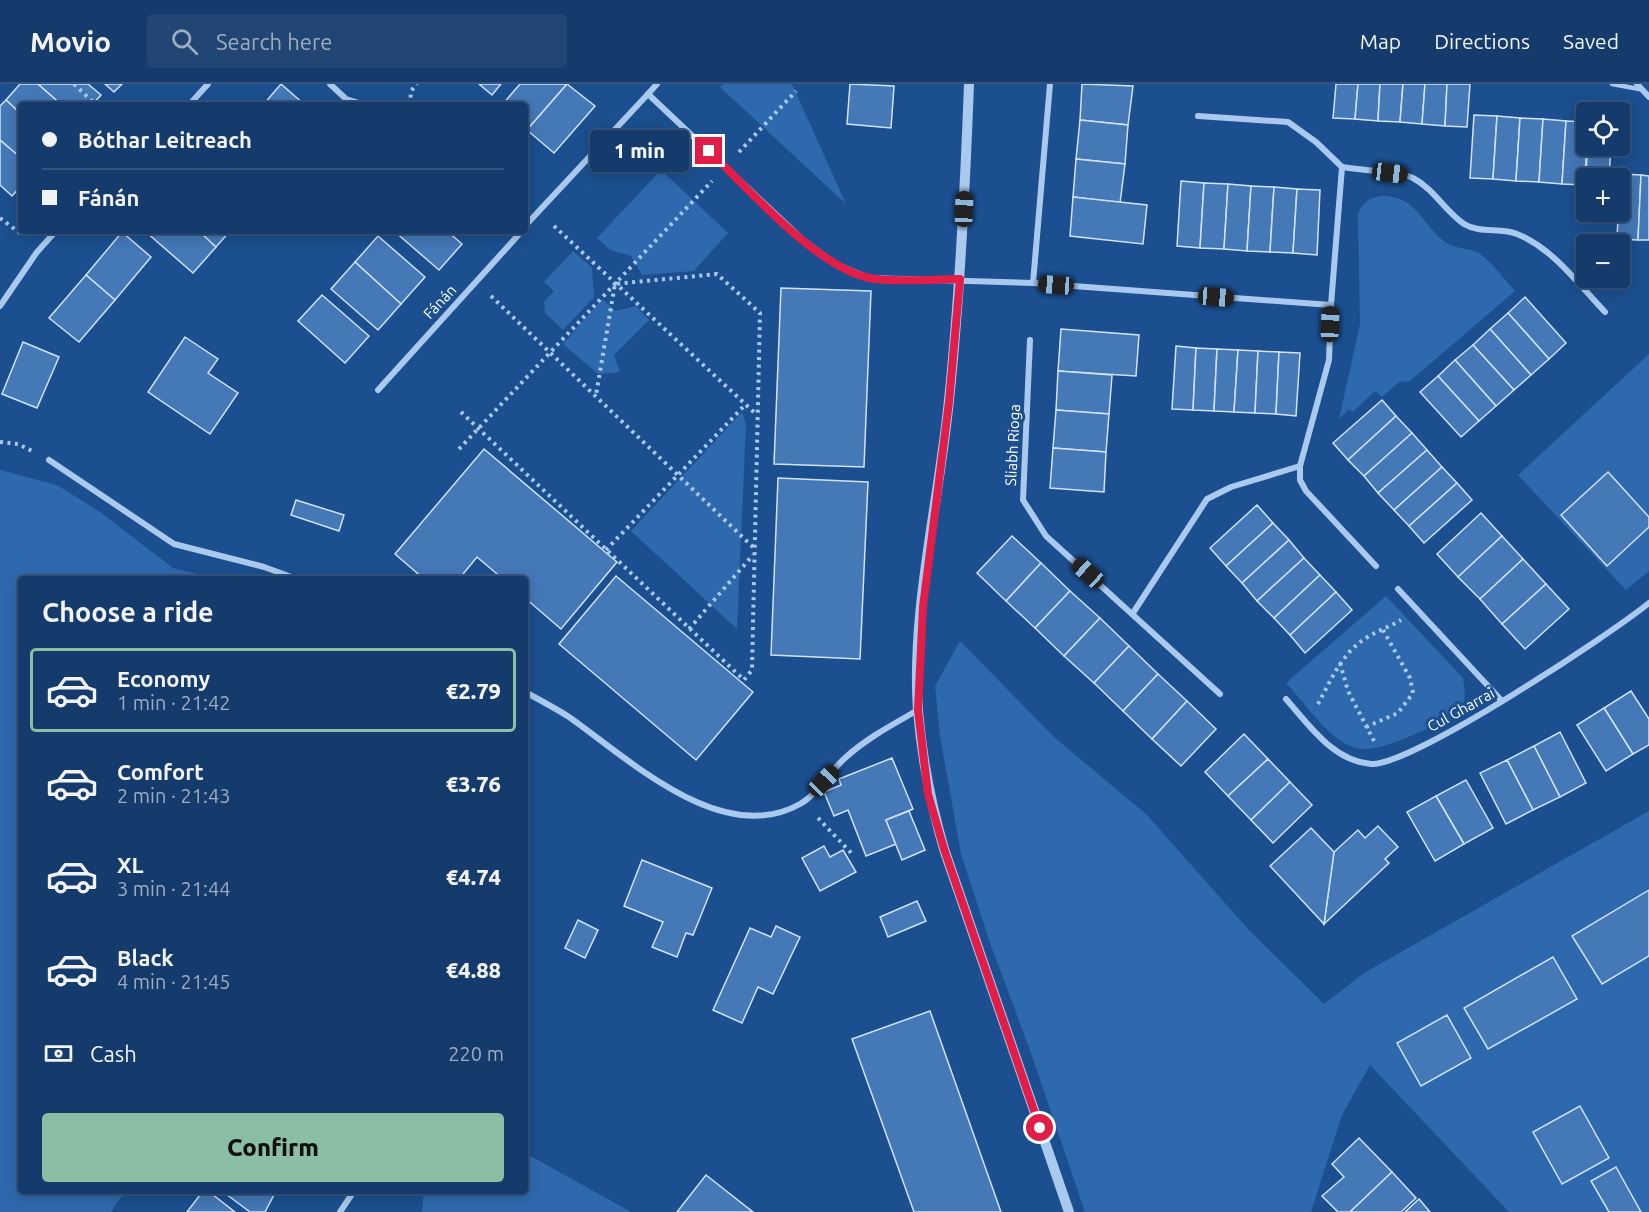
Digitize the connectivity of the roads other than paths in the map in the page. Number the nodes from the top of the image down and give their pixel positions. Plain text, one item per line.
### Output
1 (208, 84) edge
2 (330, 84) edge
3 (657, 84) edge
4 (969, 84) edge
5 (1050, 84) edge
6 (1612, 84) edge
7 (1638, 86) edge
8 (648, 94) junction
9 (1649, 97) edge
10 (192, 102) edge
11 (356, 102) edge
12 (1198, 116) dead end
13 (1341, 167) junction
14 (528, 224) edge
15 (54, 234) edge
16 (518, 234) edge
17 (960, 279) junction
18 (1033, 283) junction
19 (1331, 305) junction
20 (0, 306) edge
21 (1605, 312) dead end
22 (1030, 340) dead end
23 (378, 390) dead end
24 (49, 460) road end
25 (1300, 466) junction
26 (1376, 566) dead end
27 (289, 576) edge
28 (1398, 589) dead end
29 (1649, 603) edge
30 (1132, 613) junction
31 (528, 694) edge
32 (1220, 694) dead end
33 (1286, 699) dead end
34 (1502, 701) junction
35 (918, 710) junction
36 (352, 1194) edge
37 (340, 1212) edge
38 (1069, 1212) edge

1 - 10 street
2 - 11 street
3 - 8 street, Fánán
4 - 17 street
5 - 18 street
6 - 7 lane
7 - 9 street
8 - 14 street, Fánán
8 - 17 street
12 - 13 street
13 - 19 street
13 - 21 street
15 - 20 street
16 - 23 street, Fánán
17 - 18 street
17 - 35 street
18 - 19 street
19 - 25 street
22 - 30 street, Sliabh Rioga
24 - 27 street
25 - 26 street
25 - 30 street
28 - 34 street
29 - 34 street, Cul Gharrai
30 - 32 street, Sliabh Rioga
31 - 35 street
33 - 34 street, Cul Gharrai
35 - 38 street
36 - 37 street

